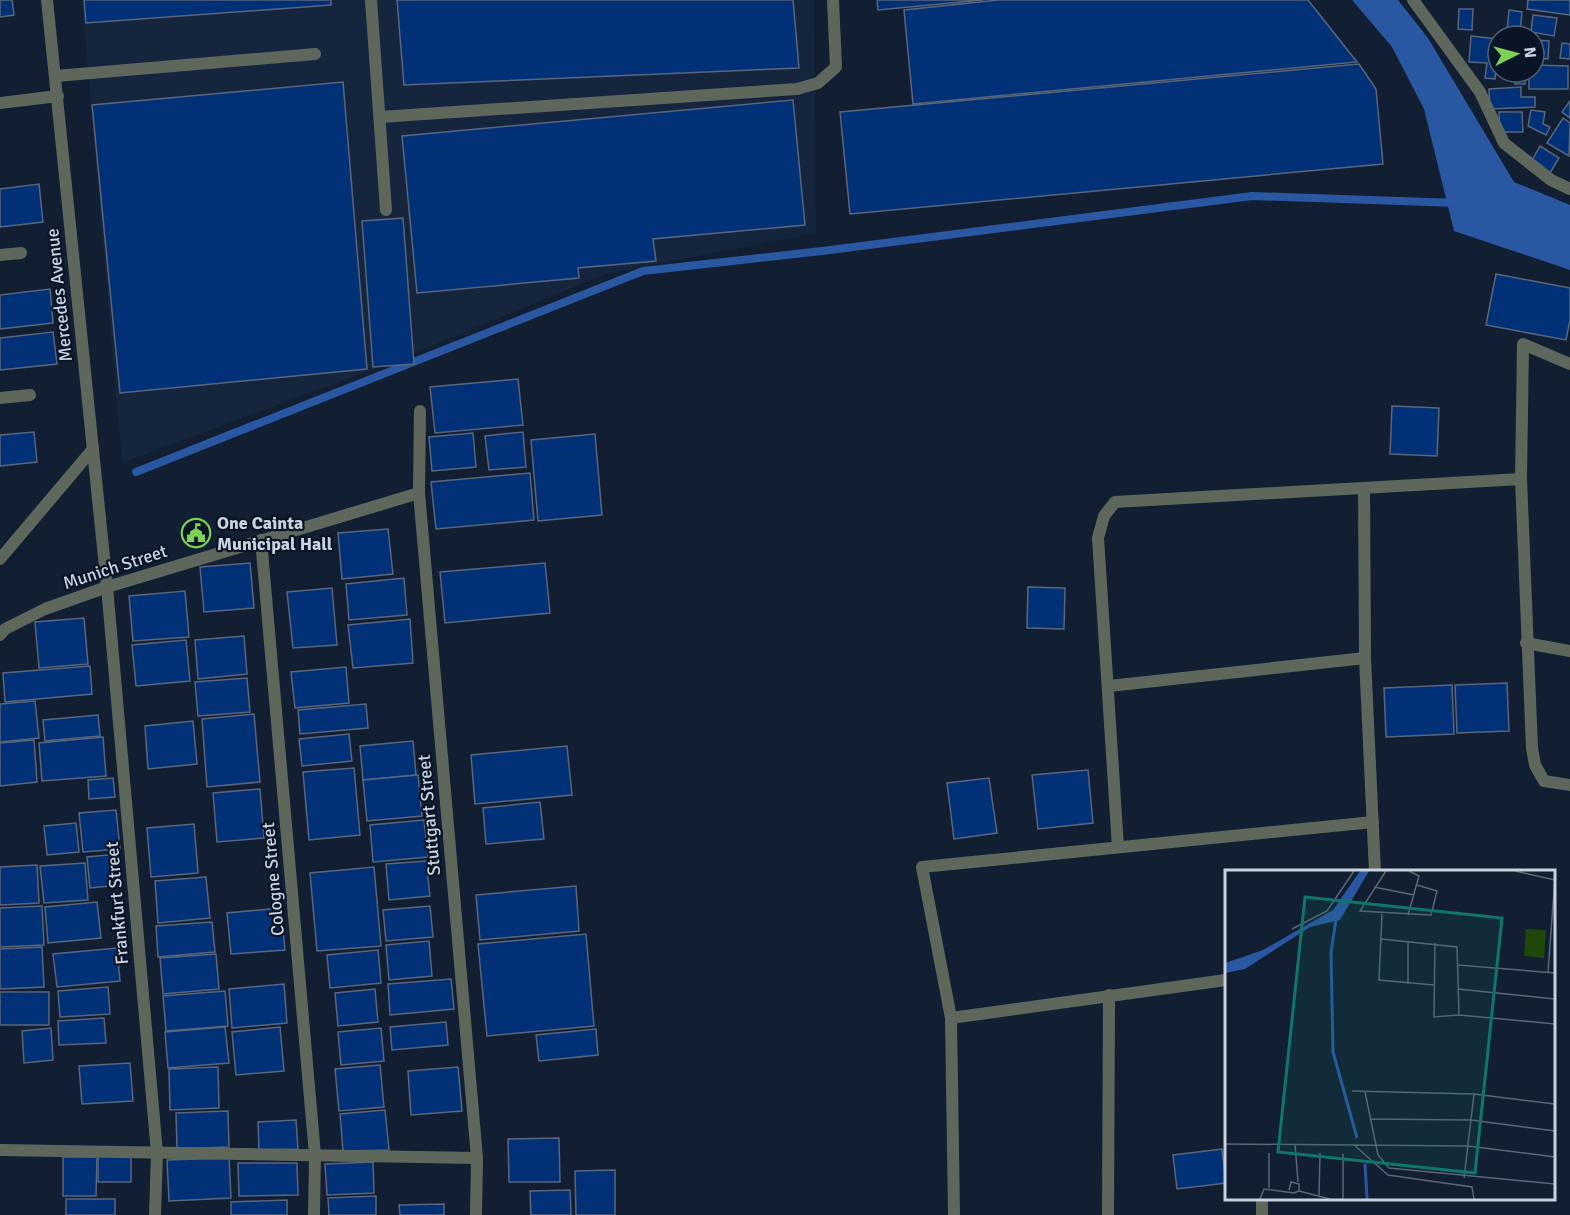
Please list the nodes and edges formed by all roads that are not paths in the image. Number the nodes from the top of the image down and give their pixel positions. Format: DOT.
graph roads {
  1 [pos="47,0"];
  2 [pos="371,0"];
  3 [pos="833,0"];
  4 [pos="1413,0"];
  5 [pos="315,54"];
  6 [pos="56,76"];
  7 [pos="58,96"];
  8 [pos="0,103"];
  9 [pos="380,117"];
  10 [pos="1570,189"];
  11 [pos="387,210"];
  12 [pos="21,253"];
  13 [pos="0,255"];
  14 [pos="1570,364"];
  15 [pos="30,395"];
  16 [pos="0,398"];
  17 [pos="420,411"];
  18 [pos="93,449"];
  19 [pos="1521,479"];
  20 [pos="1364,489"];
  21 [pos="419,493"];
  22 [pos="261,540"];
  23 [pos="0,559"];
  24 [pos="106,587"];
  25 [pos="0,634"];
  26 [pos="1526,644"];
  27 [pos="1570,651"];
  28 [pos="1365,658"];
  29 [pos="1108,686"];
  30 [pos="1570,785"];
  31 [pos="1373,822"];
  32 [pos="1118,847"];
  33 [pos="1375,870"];
  34 [pos="1225,980"];
  35 [pos="1108,995"];
  36 [pos="951,1018"];
  37 [pos="0,1150"];
  38 [pos="157,1153"];
  39 [pos="315,1155"];
  40 [pos="477,1158"];
  41 [pos="155,1215"];
  42 [pos="314,1215"];
  43 [pos="476,1215"];
  44 [pos="954,1215"];
  45 [pos="1108,1215"];
  1 -- 6 [label="street, Mercedes Avenue"];
  2 -- 9 [label="street"];
  3 -- 9 [label="street"];
  4 -- 10 [label="street"];
  5 -- 6 [label="street"];
  6 -- 7 [label="street, Mercedes Avenue"];
  7 -- 8 [label="street"];
  7 -- 18 [label="street, Mercedes Avenue"];
  9 -- 11 [label="street"];
  12 -- 13 [label="street"];
  14 -- 19 [label="street"];
  15 -- 16 [label="street"];
  17 -- 21 [label="street, Stuttgart Street"];
  18 -- 23 [label="street"];
  18 -- 24 [label="street, Mercedes Avenue"];
  19 -- 20 [label="street"];
  19 -- 26 [label="street"];
  20 -- 28 [label="street"];
  20 -- 29 [label="street"];
  21 -- 22 [label="street, Munich Street"];
  21 -- 40 [label="street, Stuttgart Street"];
  22 -- 24 [label="street, Munich Street"];
  22 -- 39 [label="street, Cologne Street"];
  24 -- 25 [label="street, Munich Street"];
  24 -- 38 [label="street, Frankfurt Street"];
  26 -- 27 [label="street"];
  26 -- 30 [label="street"];
  28 -- 29 [label="street"];
  28 -- 31 [label="street"];
  29 -- 32 [label="street"];
  31 -- 32 [label="street"];
  31 -- 33 [label="street"];
  32 -- 36 [label="street"];
  34 -- 35 [label="street"];
  35 -- 36 [label="street"];
  35 -- 45 [label="street"];
  36 -- 44 [label="street"];
  37 -- 38 [label="street"];
  38 -- 39 [label="street"];
  38 -- 41 [label="street, Frankfurt Street"];
  39 -- 40 [label="street"];
  39 -- 42 [label="street, Cologne Street"];
  40 -- 43 [label="street, Stuttgart Street"];
}
